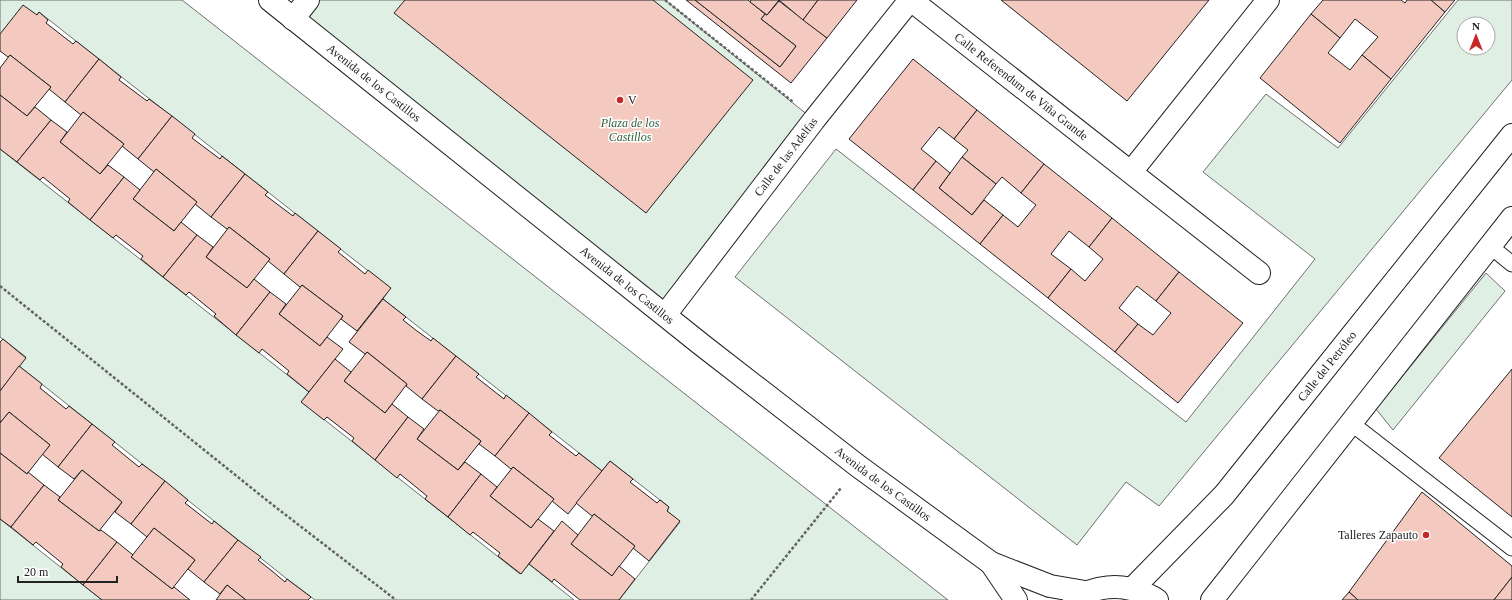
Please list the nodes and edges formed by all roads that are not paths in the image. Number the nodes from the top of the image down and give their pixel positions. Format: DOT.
graph roads {
  1 [pos="270,0"];
  2 [pos="308,0"];
  3 [pos="910,0"];
  4 [pos="1268,0"];
  5 [pos="293,19"];
  6 [pos="1512,135"];
  7 [pos="1131,172"];
  8 [pos="1512,218"];
  9 [pos="1490,246"];
  10 [pos="1512,264"];
  11 [pos="1259,273"];
  12 [pos="665,315"];
  13 [pos="1351,423"];
  14 [pos="1512,548"];
  15 [pos="991,563"];
  16 [pos="1133,588"];
  17 [pos="1078,596"];
  18 [pos="1016,600"];
  19 [pos="1157,600"];
  20 [pos="1212,600"];
  1 -- 5 [label="street, Avenida de los Castillos"];
  2 -- 5 [label="street"];
  3 -- 7 [label="street, Calle Referendum de Viña Grande"];
  3 -- 12 [label="street, Calle de las Adelfas"];
  4 -- 7 [label="street"];
  5 -- 12 [label="street, Avenida de los Castillos"];
  6 -- 16 [label="street, Calle del Petróleo"];
  7 -- 11 [label="street, Calle Referendum de Viña Grande"];
  8 -- 9 [label="street"];
  9 -- 10 [label="lane"];
  9 -- 13 [label="street"];
  12 -- 15 [label="street, Avenida de los Castillos"];
  13 -- 14 [label="lane"];
  13 -- 20 [label="street"];
  15 -- 17 [label="street, Avenida de los Castillos"];
  15 -- 18 [label="street, Avenida de los Castillos"];
  16 -- 17 [label="street"];
  16 -- 19 [label="street"];
}
